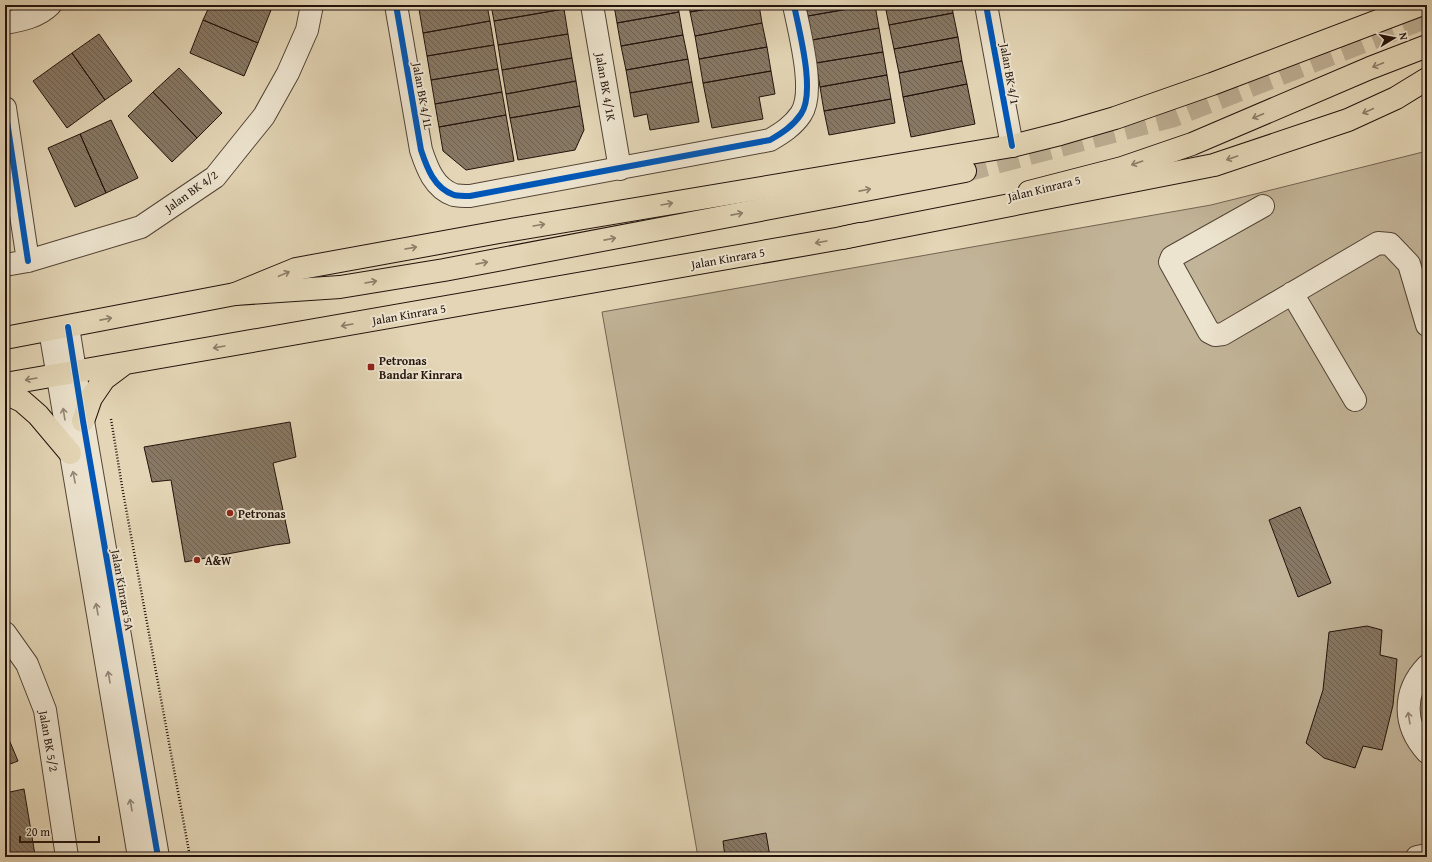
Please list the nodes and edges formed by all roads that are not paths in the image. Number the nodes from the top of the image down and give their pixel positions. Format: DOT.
graph roads {
  1 [pos="50,5"];
  2 [pos="312,5"];
  3 [pos="396,5"];
  4 [pos="592,5"];
  5 [pos="794,5"];
  6 [pos="986,5"];
  7 [pos="1420,5"];
  8 [pos="5,23"];
  9 [pos="1427,46"];
  10 [pos="1427,79"];
  11 [pos="5,108"];
  12 [pos="1012,146"];
  13 [pos="620,169"];
  14 [pos="965,171"];
  15 [pos="1262,206"];
  16 [pos="842,238"];
  17 [pos="28,261"];
  18 [pos="5,265"];
  19 [pos="1292,293"];
  20 [pos="235,294"];
  21 [pos="1427,325"];
  22 [pos="59,329"];
  23 [pos="5,338"];
  24 [pos="126,363"];
  25 [pos="66,373"];
  26 [pos="5,384"];
  27 [pos="5,393"];
  28 [pos="1355,400"];
  29 [pos="82,422"];
  30 [pos="70,452"];
  31 [pos="5,633"];
  32 [pos="1427,666"];
  33 [pos="1427,752"];
  34 [pos="67,857"];
  35 [pos="140,857"];
  36 [pos="158,857"];
  1 -- 8 [label="street"];
  2 -- 17 [label="street, Jalan BK 4/2"];
  3 -- 13 [label="street, Jalan BK 4/1L"];
  4 -- 13 [label="street, Jalan BK 4/1K"];
  5 -- 13 [label="street"];
  6 -- 12 [label="street, Jalan BK 4/1"];
  7 -- 12 [label="main road"];
  9 -- 16 [label="main road, Jalan Kinrara 5, one-way"];
  10 -- 16 [label="main road, one-way"];
  11 -- 17 [label="street"];
  20 -- 12 [label="main road, one-way"];
  20 -- 14 [label="main road, one-way"];
  15 -- 19 [label="street"];
  16 -- 24 [label="main road, Jalan Kinrara 5, one-way"];
  17 -- 18 [label="street, Jalan BK 4/2"];
  19 -- 21 [label="street"];
  19 -- 28 [label="street"];
  22 -- 20 [label="main road, one-way"];
  22 -- 23 [label="main road"];
  22 -- 25 [label="street, Jalan Kinrara 5A"];
  24 -- 25 [label="main road, Jalan Kinrara 5"];
  24 -- 29 [label="main road"];
  25 -- 26 [label="main road, Jalan Kinrara 5, one-way"];
  25 -- 29 [label="street, Jalan Kinrara 5A"];
  30 -- 25 [label="street, Jalan Kinrara 5A, one-way"];
  27 -- 30 [label="main road"];
  29 -- 36 [label="street, Jalan Kinrara 5A"];
  35 -- 30 [label="street, Jalan Kinrara 5A, one-way"];
  31 -- 34 [label="street, Jalan BK 5/2"];
  33 -- 32 [label="street, one-way"];
}
